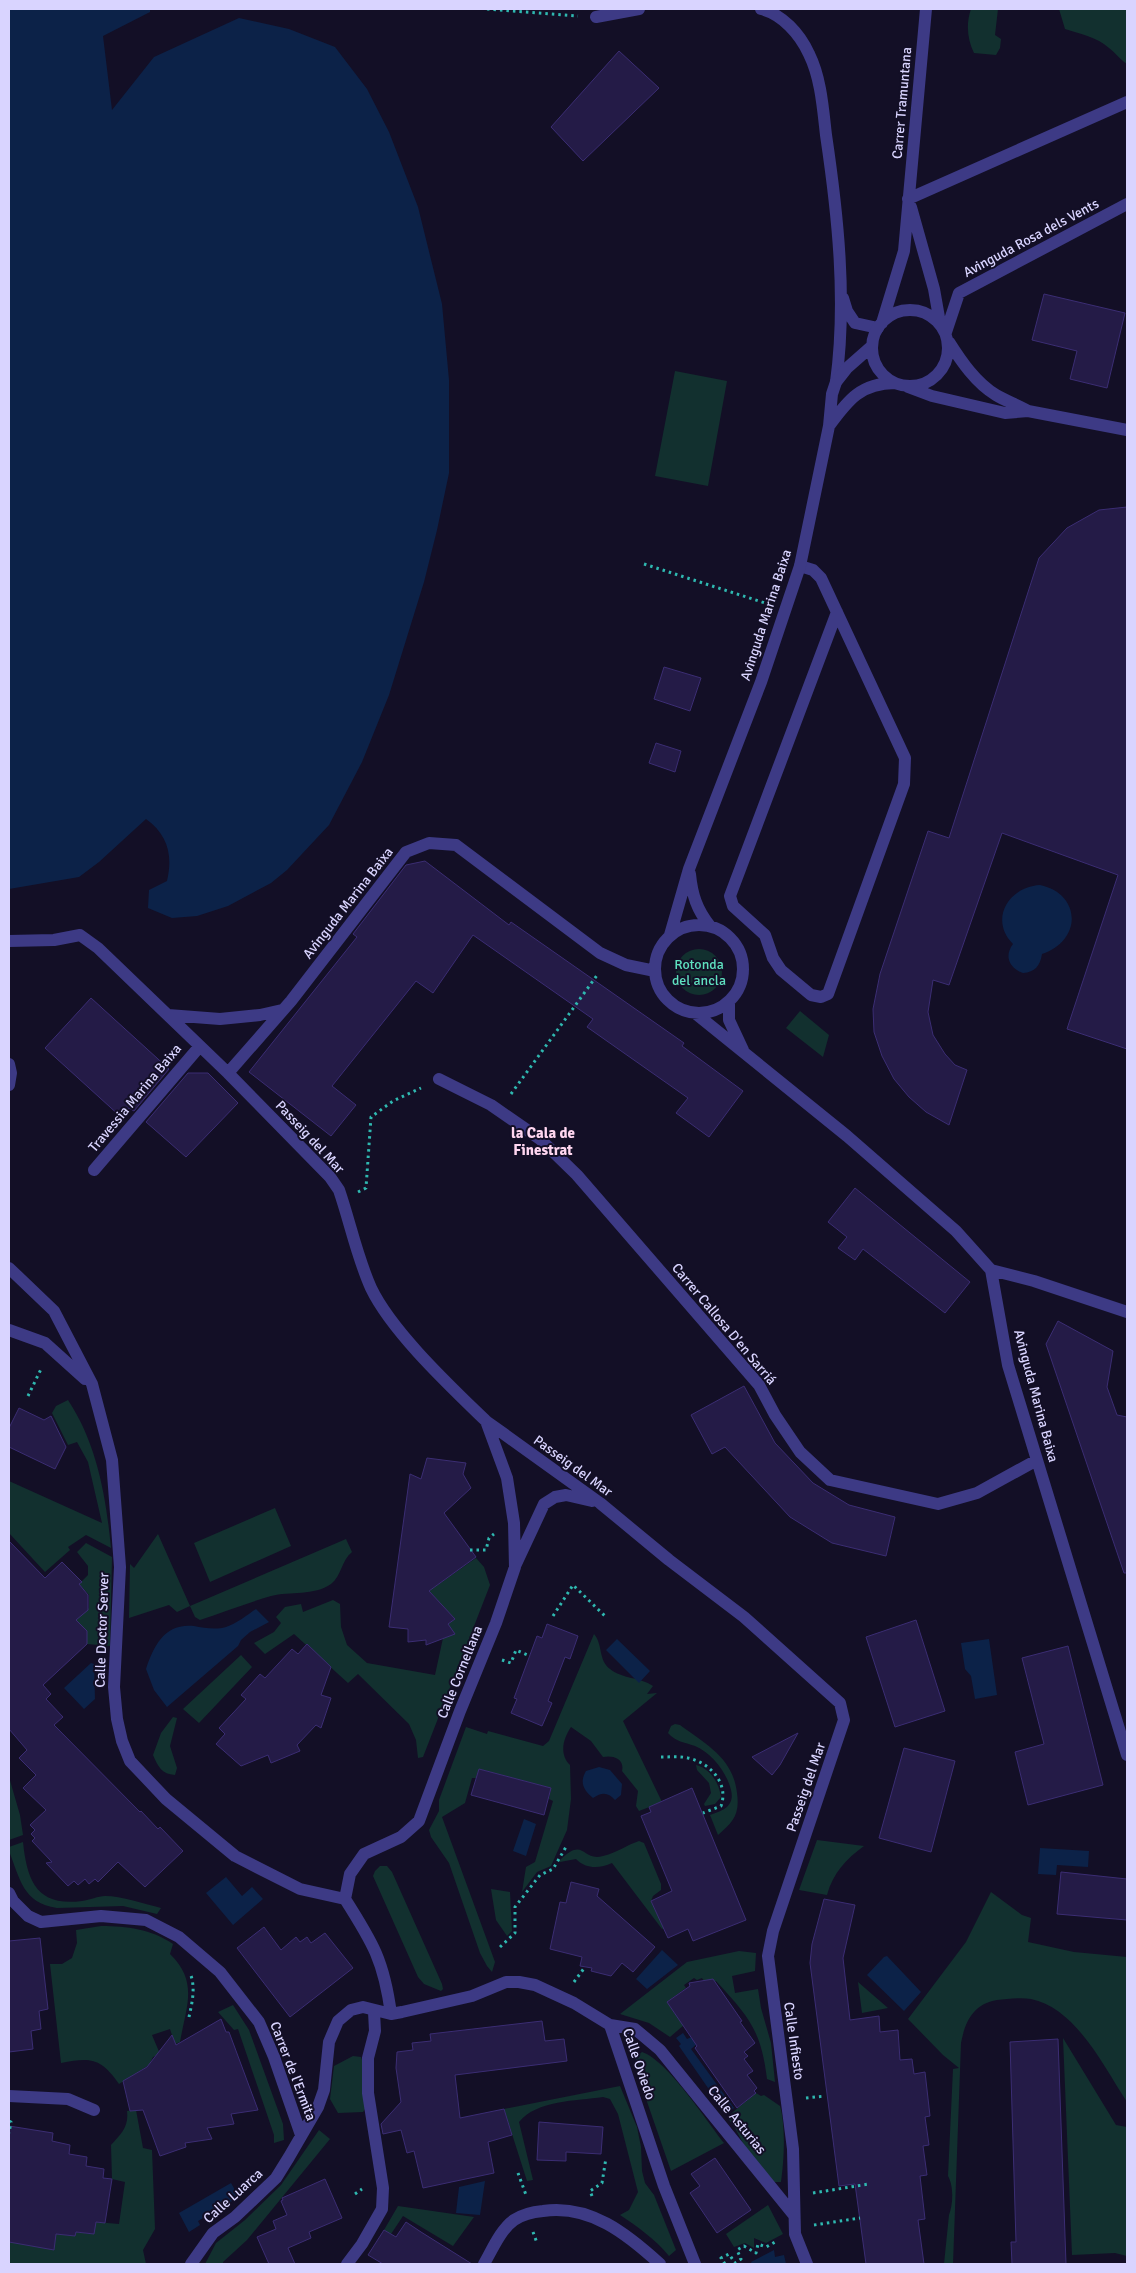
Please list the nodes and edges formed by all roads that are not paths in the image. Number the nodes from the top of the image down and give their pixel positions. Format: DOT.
graph roads {
  1 [pos="639,9"];
  2 [pos="760,9"];
  3 [pos="926,9"];
  4 [pos="596,17"];
  5 [pos="1127,102"];
  6 [pos="908,199"];
  7 [pos="1127,204"];
  8 [pos="840,289"];
  9 [pos="880,325"];
  10 [pos="945,332"];
  11 [pos="872,346"];
  12 [pos="836,382"];
  13 [pos="900,385"];
  14 [pos="1028,411"];
  15 [pos="829,426"];
  16 [pos="1127,430"];
  17 [pos="800,566"];
  18 [pos="837,612"];
  19 [pos="689,869"];
  20 [pos="710,926"];
  21 [pos="670,935"];
  22 [pos="9,942"];
  23 [pos="655,971"];
  24 [pos="729,1001"];
  25 [pos="282,1010"];
  26 [pos="695,1013"];
  27 [pos="168,1015"];
  28 [pos="200,1046"];
  29 [pos="745,1055"];
  30 [pos="9,1064"];
  31 [pos="228,1073"];
  32 [pos="439,1080"];
  33 [pos="9,1085"];
  34 [pos="94,1170"];
  35 [pos="9,1268"];
  36 [pos="991,1270"];
  37 [pos="1127,1312"];
  38 [pos="9,1330"];
  39 [pos="92,1384"];
  40 [pos="486,1421"];
  41 [pos="1037,1460"];
  42 [pos="600,1503"];
  43 [pos="515,1567"];
  44 [pos="1127,1755"];
  45 [pos="792,1874"];
  46 [pos="9,1893"];
  47 [pos="345,1899"];
  48 [pos="374,2012"];
  49 [pos="390,2014"];
  50 [pos="610,2025"];
  51 [pos="9,2096"];
  52 [pos="94,2110"];
  53 [pos="301,2135"];
  54 [pos="793,2214"];
  55 [pos="191,2264"];
  56 [pos="347,2264"];
  57 [pos="484,2264"];
  58 [pos="660,2264"];
  59 [pos="695,2264"];
  60 [pos="807,2264"];
  1 -- 4 [label="street"];
  2 -- 8 [label="street"];
  3 -- 6 [label="street, Carrer Tramuntana"];
  5 -- 6 [label="street"];
  6 -- 9 [label="street, Carrer Tramuntana"];
  6 -- 10 [label="street, Carrer Tramuntana"];
  7 -- 10 [label="street, Avinguda Rosa dels Vents"];
  8 -- 9 [label="street"];
  8 -- 12 [label="street"];
  9 -- 10 [label="street"];
  9 -- 11 [label="street"];
  10 -- 13 [label="street"];
  10 -- 14 [label="street"];
  11 -- 12 [label="street, Avinguda Marina Baixa"];
  11 -- 13 [label="street"];
  12 -- 15 [label="street, Avinguda Marina Baixa"];
  13 -- 14 [label="street"];
  13 -- 15 [label="street"];
  14 -- 16 [label="street"];
  15 -- 17 [label="street, Avinguda Marina Baixa"];
  17 -- 18 [label="street"];
  17 -- 19 [label="street, Avinguda Marina Baixa"];
  18 -- 18 [label="street"];
  19 -- 20 [label="street, Avinguda Marina Baixa"];
  19 -- 21 [label="street, Avinguda Marina Baixa"];
  20 -- 21 [label="street"];
  20 -- 24 [label="street"];
  21 -- 23 [label="street"];
  22 -- 27 [label="street"];
  23 -- 25 [label="street, Avinguda Marina Baixa"];
  23 -- 26 [label="street"];
  24 -- 26 [label="street"];
  24 -- 29 [label="street"];
  25 -- 27 [label="street"];
  25 -- 31 [label="street, Avinguda Marina Baixa"];
  26 -- 29 [label="street"];
  27 -- 28 [label="street"];
  28 -- 31 [label="street"];
  28 -- 34 [label="street, Travessia Marina Baixa"];
  29 -- 36 [label="street"];
  30 -- 33 [label="street"];
  31 -- 40 [label="street, Passeig del Mar"];
  32 -- 41 [label="street, Carrer Callosa D'en Sarriá"];
  35 -- 39 [label="street, Calle Doctor Server"];
  36 -- 37 [label="street"];
  36 -- 41 [label="street, Avinguda Marina Baixa"];
  38 -- 39 [label="street"];
  39 -- 47 [label="street, Calle Doctor Server"];
  40 -- 42 [label="street, Passeig del Mar"];
  40 -- 43 [label="street, Calle Cornellana"];
  41 -- 44 [label="street, Avinguda Marina Baixa"];
  42 -- 43 [label="street"];
  42 -- 45 [label="street, Passeig del Mar"];
  43 -- 47 [label="street, Calle Cornellana"];
  45 -- 54 [label="street, Calle Infiesto"];
  46 -- 53 [label="street, Carrer de l'Ermita"];
  47 -- 49 [label="street"];
  48 -- 49 [label="street, Calle Oviedo"];
  48 -- 53 [label="street, Calle Luarca"];
  48 -- 56 [label="street"];
  49 -- 50 [label="street, Calle Oviedo"];
  50 -- 54 [label="street, Calle Asturias"];
  50 -- 59 [label="street, Calle Oviedo"];
  51 -- 52 [label="street"];
  53 -- 55 [label="street, Calle Luarca"];
  54 -- 60 [label="street"];
  57 -- 58 [label="street"];
}
